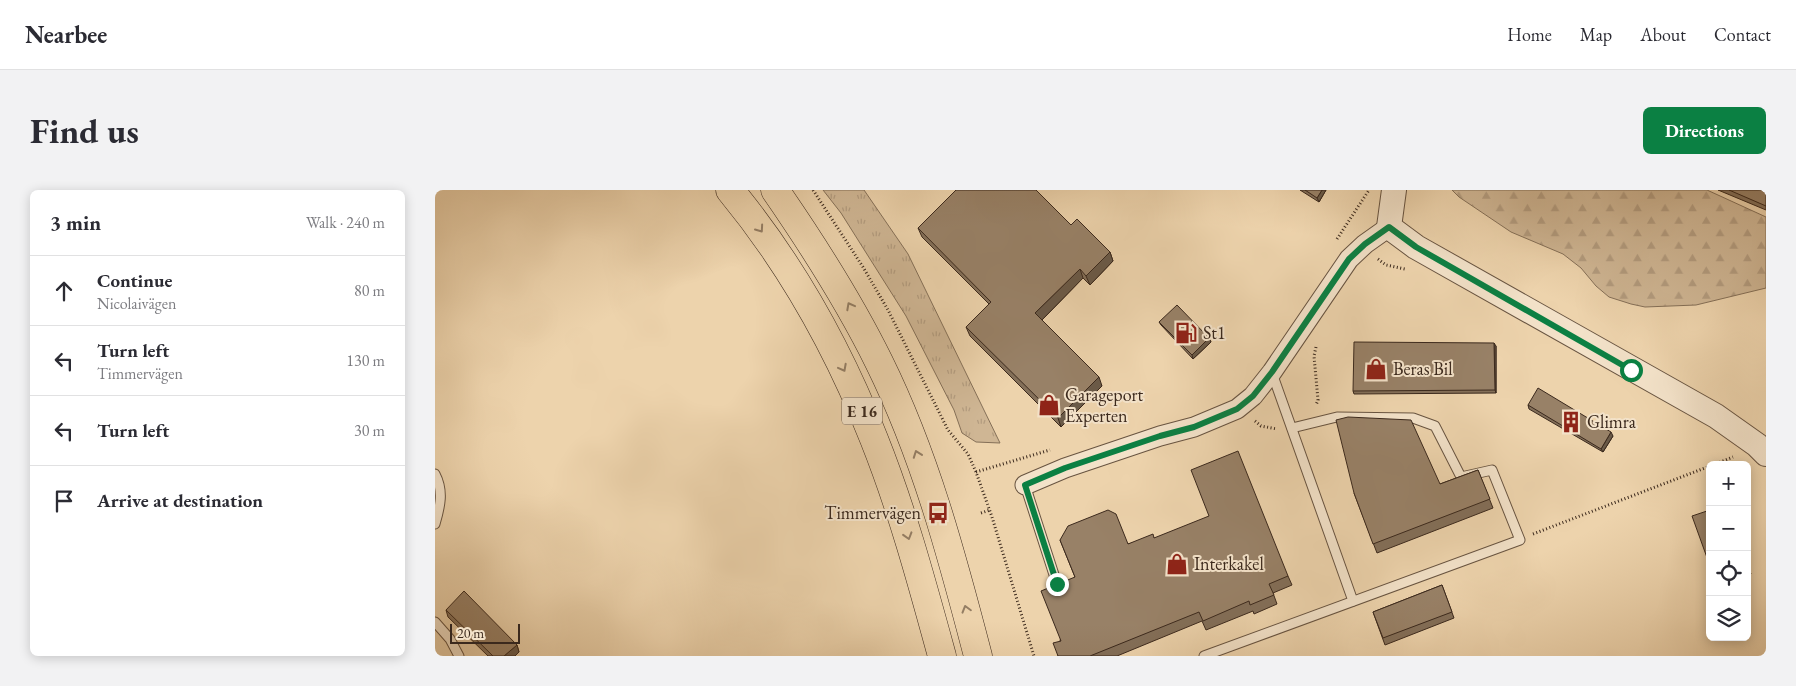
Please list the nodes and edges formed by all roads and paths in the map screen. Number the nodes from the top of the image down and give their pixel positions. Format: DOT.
graph roads {
  1 [pos="730,190"];
  2 [pos="775,190"];
  3 [pos="813,190"];
  4 [pos="1369,190"];
  5 [pos="1394,190"];
  6 [pos="1389,227"];
  7 [pos="1336,240"];
  8 [pos="1318,342"];
  9 [pos="1272,372"];
  10 [pos="1292,427"];
  11 [pos="1051,449"];
  12 [pos="1766,454"];
  13 [pos="1739,455"];
  14 [pos="1722,461"];
  15 [pos="1706,467"];
  16 [pos="976,472"];
  17 [pos="435,474"];
  18 [pos="1025,485"];
  19 [pos="990,510"];
  20 [pos="981,513"];
  21 [pos="435,524"];
  22 [pos="1519,540"];
  23 [pos="1057,584"];
  24 [pos="1353,601"];
  25 [pos="435,622"];
  26 [pos="459,656"];
  27 [pos="942,656"];
  28 [pos="979,656"];
  29 [pos="1034,656"];
  30 [pos="1203,656"];
  1 -- 27 [label="highway, E 16, one-way"];
  28 -- 2 [label="highway, E 16, one-way"];
  3 -- 16 [label="path"];
  4 -- 7 [label="path"];
  5 -- 6 [label="street"];
  6 -- 9 [label="street"];
  6 -- 12 [label="street"];
  8 -- 10 [label="path"];
  9 -- 10 [label="lane"];
  9 -- 18 [label="street"];
  10 -- 22 [label="lane"];
  10 -- 24 [label="lane"];
  11 -- 16 [label="path"];
  13 -- 14 [label="path"];
  15 -- 22 [label="path"];
  16 -- 19 [label="path"];
  17 -- 21 [label="lane"];
  18 -- 23 [label="lane"];
  19 -- 20 [label="path"];
  19 -- 29 [label="path"];
  22 -- 24 [label="lane"];
  24 -- 30 [label="lane"];
  25 -- 26 [label="lane"];
}
